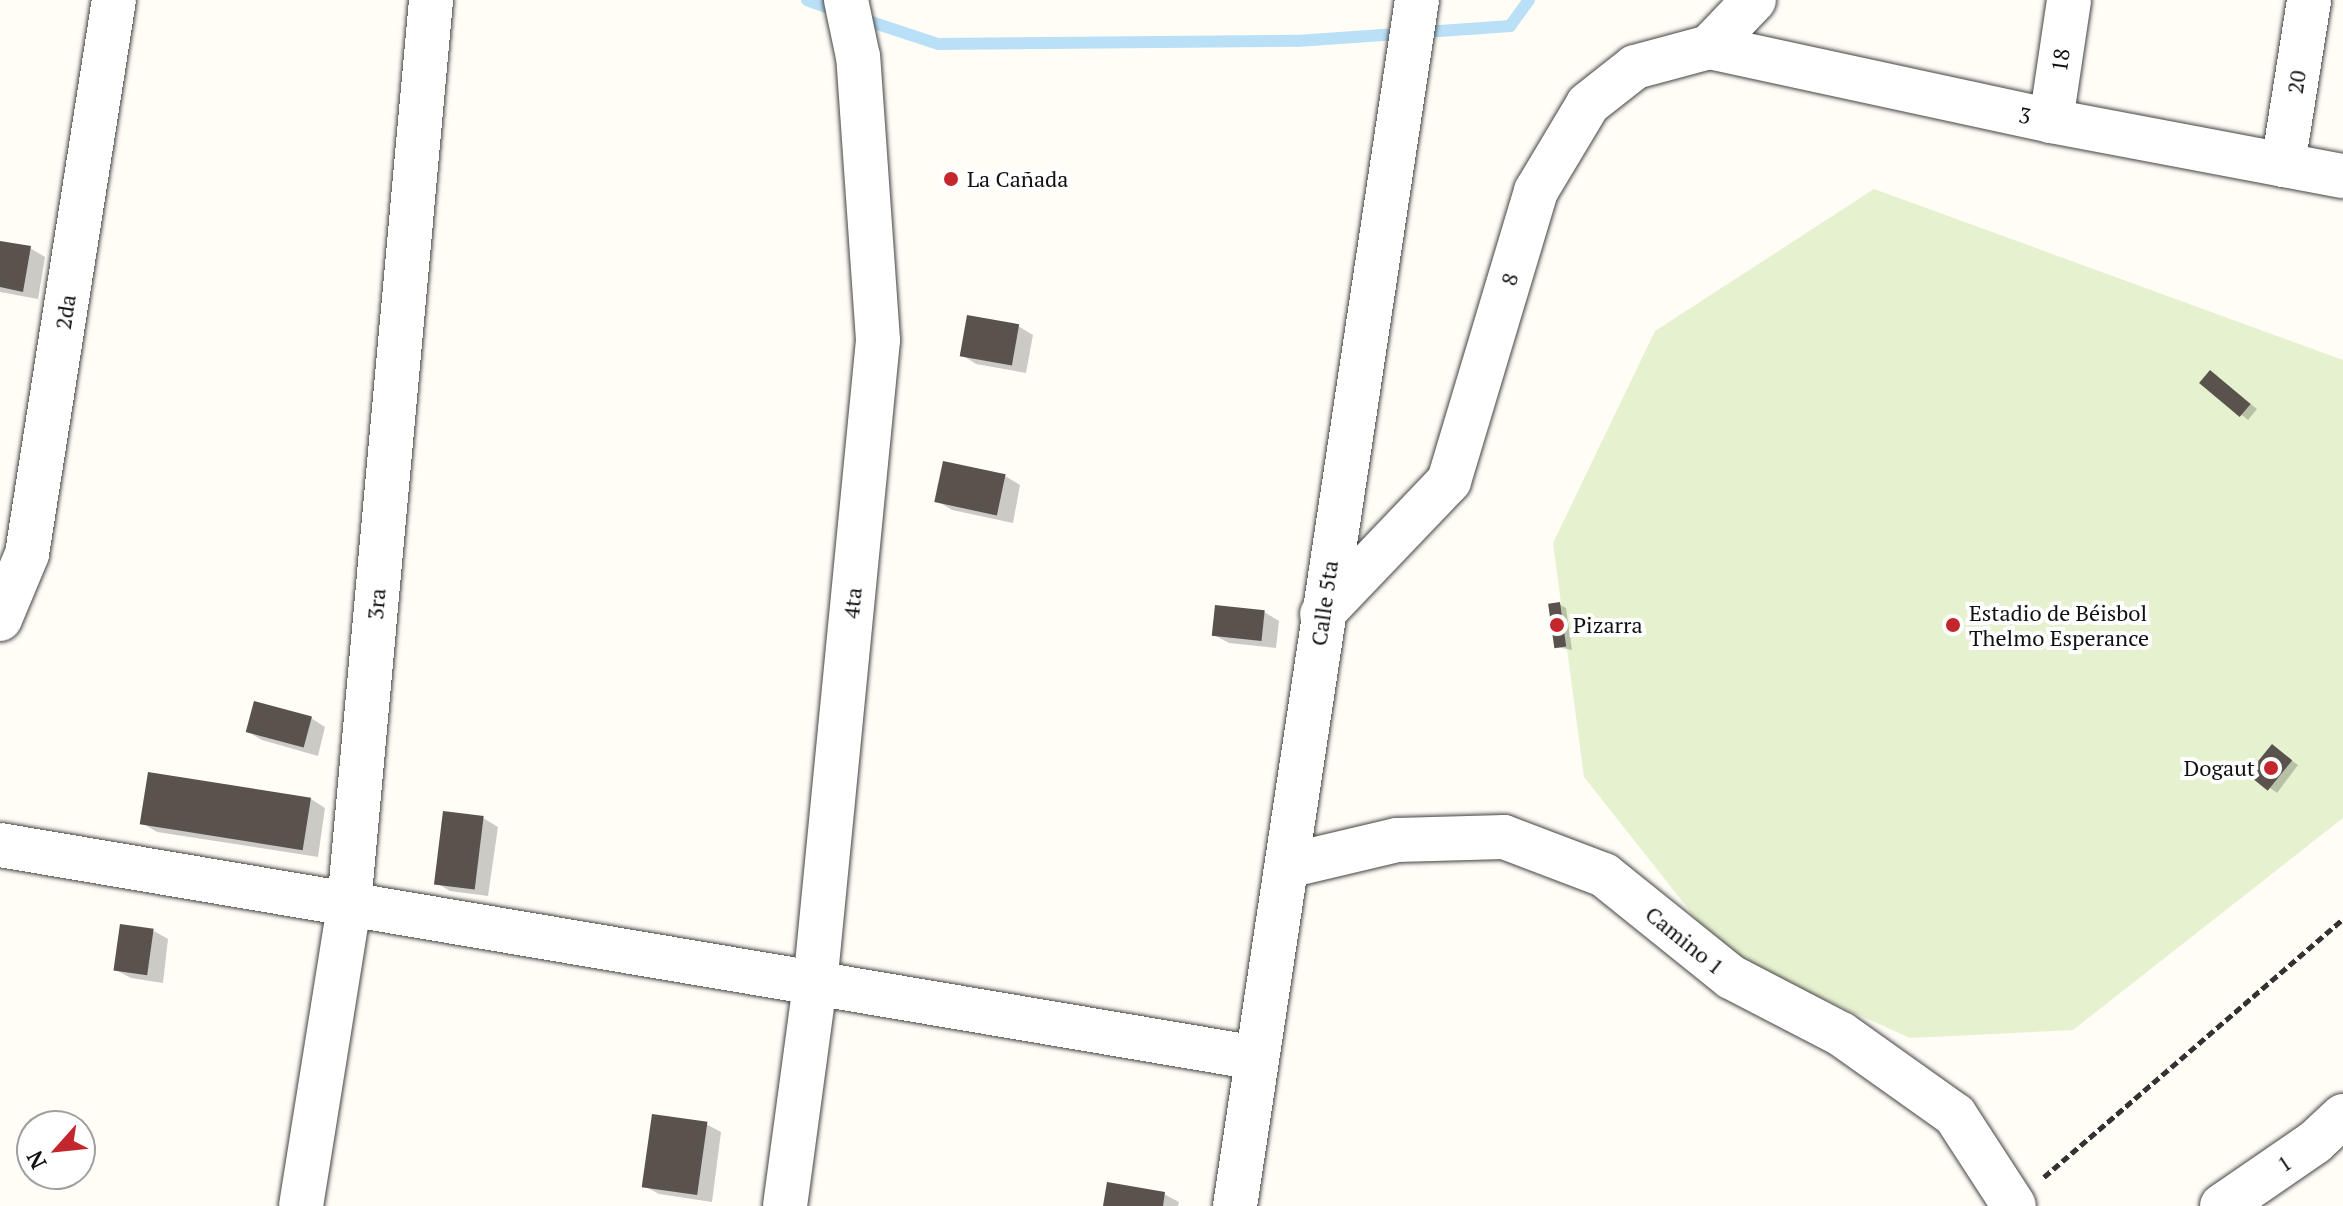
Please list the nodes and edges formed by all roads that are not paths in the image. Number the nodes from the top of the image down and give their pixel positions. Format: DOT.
graph roads {
  1 [pos="114,0"];
  2 [pos="431,0"];
  3 [pos="846,0"];
  4 [pos="1754,0"];
  5 [pos="2069,0"];
  6 [pos="2309,0"];
  7 [pos="1414,24"];
  8 [pos="1709,47"];
  9 [pos="2051,121"];
  10 [pos="2283,165"];
  11 [pos="2343,176"];
  12 [pos="1322,614"];
  13 [pos="0,619"];
  14 [pos="0,845"];
  15 [pos="1287,866"];
  16 [pos="349,905"];
  17 [pos="815,985"];
  18 [pos="1256,1058"];
  19 [pos="2343,1116"];
  20 [pos="2013,1205"];
  21 [pos="301,1206"];
  22 [pos="785,1206"];
  23 [pos="1235,1206"];
  24 [pos="2222,1206"];
  1 -- 13 [label="street, 2da"];
  2 -- 16 [label="street, 3ra"];
  3 -- 17 [label="street, 4ta"];
  4 -- 8 [label="street"];
  5 -- 9 [label="street, 18"];
  6 -- 10 [label="street, 20"];
  7 -- 12 [label="street, Calle 5ta"];
  8 -- 9 [label="street, 3"];
  8 -- 12 [label="street, 8"];
  9 -- 10 [label="street, 3"];
  10 -- 11 [label="street, 3"];
  12 -- 15 [label="street, Calle 5ta"];
  14 -- 16 [label="street"];
  15 -- 18 [label="street, Calle 5ta"];
  15 -- 20 [label="street, Camino 1"];
  16 -- 17 [label="street"];
  16 -- 21 [label="street, 3ra"];
  17 -- 18 [label="street"];
  17 -- 22 [label="street, 4ta"];
  18 -- 23 [label="street, Calle 5ta"];
  19 -- 24 [label="street, 1"];
}
